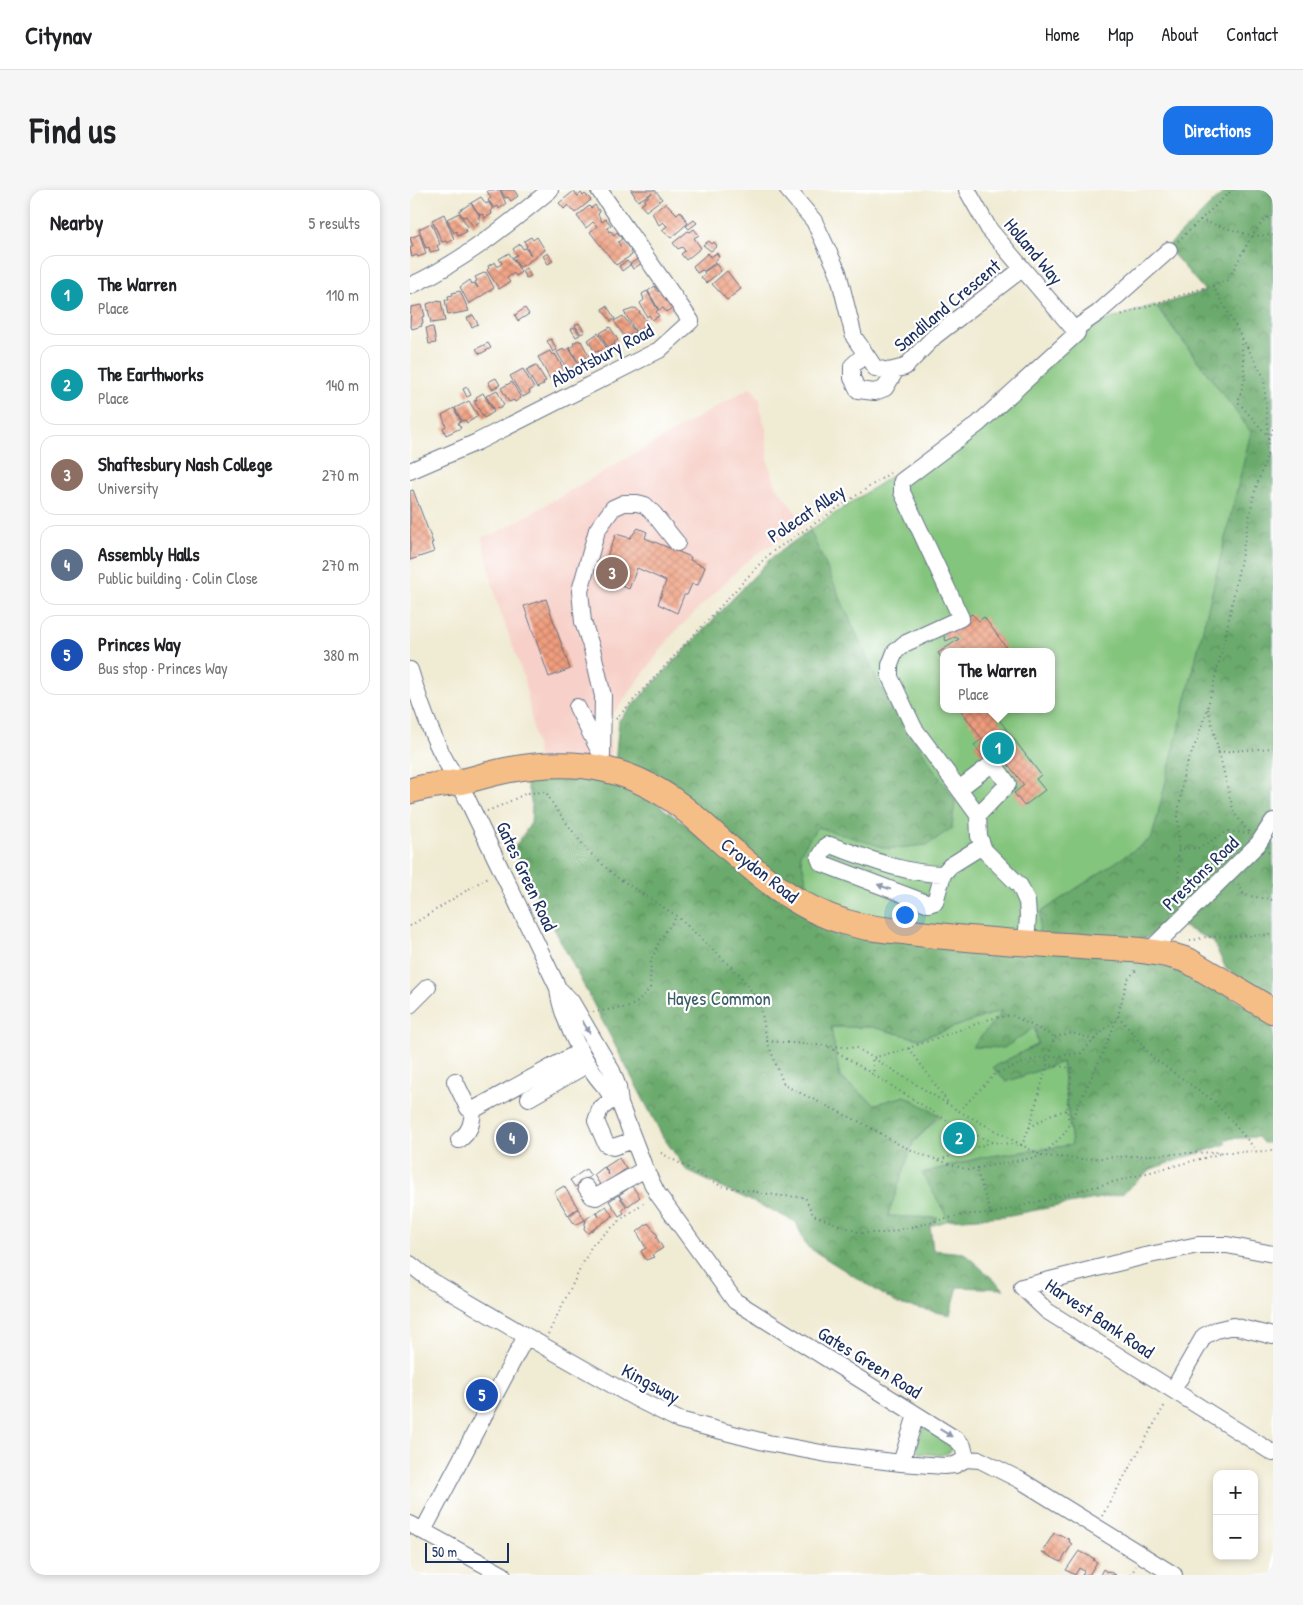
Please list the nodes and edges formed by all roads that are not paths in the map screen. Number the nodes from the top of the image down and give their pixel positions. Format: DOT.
graph roads {
  1 [pos="550,190"];
  2 [pos="599,190"];
  3 [pos="788,190"];
  4 [pos="967,190"];
  5 [pos="1169,250"];
  6 [pos="1022,269"];
  7 [pos="410,286"];
  8 [pos="1076,331"];
  9 [pos="865,354"];
  10 [pos="896,370"];
  11 [pos="410,471"];
  12 [pos="677,543"];
  13 [pos="411,674"];
  14 [pos="577,707"];
  15 [pos="600,761"];
  16 [pos="459,782"];
  17 [pos="959,789"];
  18 [pos="410,791"];
  19 [pos="410,810"];
  20 [pos="978,815"];
  21 [pos="1273,821"];
  22 [pos="982,846"];
  23 [pos="944,874"];
  24 [pos="1026,943"];
  25 [pos="1151,952"];
  26 [pos="428,987"];
  27 [pos="558,988"];
  28 [pos="410,1006"];
  29 [pos="1273,1011"];
  30 [pos="585,1057"];
  31 [pos="455,1081"];
  32 [pos="529,1098"];
  33 [pos="617,1102"];
  34 [pos="473,1110"];
  35 [pos="459,1140"];
  36 [pos="634,1140"];
  37 [pos="644,1169"];
  38 [pos="586,1187"];
  39 [pos="1273,1254"];
  40 [pos="410,1264"];
  41 [pos="526,1336"];
  42 [pos="1273,1336"];
  43 [pos="1173,1390"];
  44 [pos="916,1415"];
  45 [pos="1273,1453"];
  46 [pos="966,1459"];
  47 [pos="901,1463"];
  48 [pos="416,1527"];
  49 [pos="480,1569"];
  50 [pos="503,1575"];
  51 [pos="1174,1575"];
  1 -- 7 [label="street"];
  2 -- 11 [label="street, Abbotsbury Road"];
  3 -- 9 [label="street, Sandiland Crescent"];
  4 -- 6 [label="street, Holland Way"];
  5 -- 8 [label="street"];
  6 -- 8 [label="street, Holland Way"];
  6 -- 10 [label="street, Sandiland Crescent"];
  8 -- 17 [label="street"];
  9 -- 10 [label="street, Sandiland Crescent"];
  9 -- 10 [label="street, Sandiland Crescent"];
  12 -- 15 [label="street"];
  13 -- 16 [label="street, Gates Green Road"];
  14 -- 15 [label="street"];
  15 -- 16 [label="highway, Croydon Road"];
  15 -- 24 [label="highway, Croydon Road"];
  16 -- 18 [label="highway, Croydon Road"];
  16 -- 19 [label="highway, Croydon Road"];
  16 -- 27 [label="street, Gates Green Road"];
  17 -- 20 [label="street"];
  17 -- 20 [label="street"];
  20 -- 22 [label="street"];
  21 -- 25 [label="street, Prestons Road"];
  22 -- 23 [label="street"];
  22 -- 24 [label="street"];
  23 -- 23 [label="street, one-way"];
  24 -- 25 [label="highway, Croydon Road"];
  25 -- 29 [label="highway, Croydon Road"];
  26 -- 28 [label="street"];
  27 -- 30 [label="street, Gates Green Road"];
  27 -- 33 [label="street, Gates Green Road, one-way"];
  30 -- 32 [label="street"];
  30 -- 33 [label="street, Gates Green Road"];
  30 -- 34 [label="street"];
  31 -- 34 [label="street"];
  33 -- 36 [label="street, Gates Green Road"];
  33 -- 36 [label="street"];
  34 -- 35 [label="street"];
  36 -- 37 [label="street, Gates Green Road"];
  37 -- 38 [label="street"];
  37 -- 44 [label="street, Gates Green Road"];
  39 -- 43 [label="street, Harvest Bank Road"];
  40 -- 41 [label="street, Kingsway"];
  41 -- 47 [label="street, Kingsway"];
  41 -- 48 [label="street"];
  42 -- 43 [label="street"];
  43 -- 45 [label="street, Harvest Bank Road"];
  44 -- 46 [label="street, Gates Green Road, one-way"];
  44 -- 47 [label="street"];
  46 -- 47 [label="street, Kingsway"];
  46 -- 51 [label="street"];
  48 -- 49 [label="street"];
  49 -- 50 [label="street"];
}
